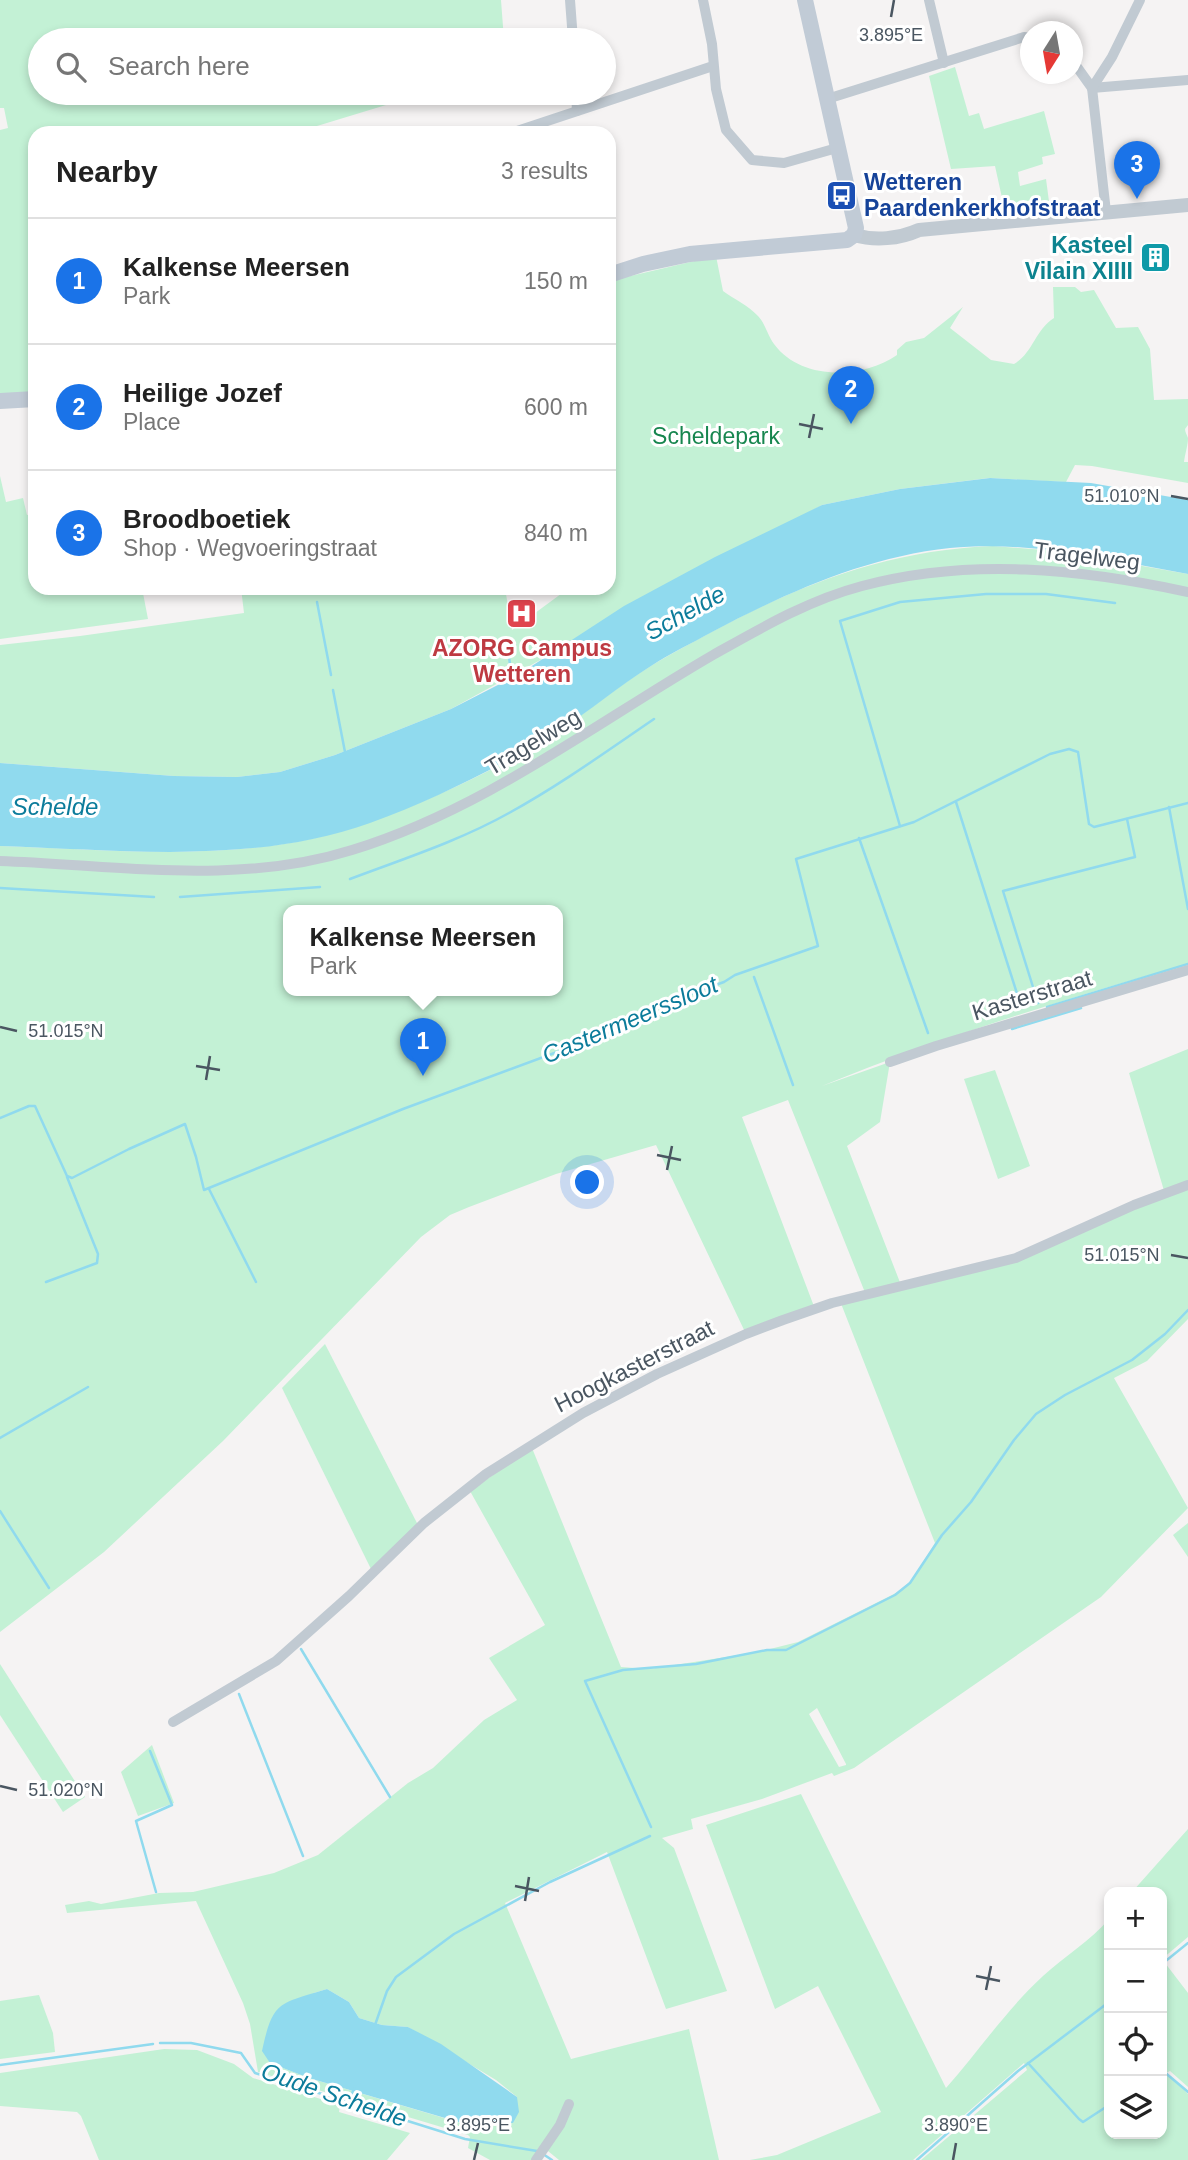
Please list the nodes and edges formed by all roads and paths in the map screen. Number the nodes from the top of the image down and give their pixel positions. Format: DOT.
graph roads {
  1 [pos="570,0"];
  2 [pos="703,0"];
  3 [pos="805,0"];
  4 [pos="929,0"];
  5 [pos="1140,0"];
  6 [pos="572,28"];
  7 [pos="1020,38"];
  8 [pos="944,63"];
  9 [pos="712,66"];
  10 [pos="1083,75"];
  11 [pos="1188,80"];
  12 [pos="1092,89"];
  13 [pos="616,98"];
  14 [pos="827,99"];
  15 [pos="577,105"];
  16 [pos="595,105"];
  17 [pos="577,111"];
  18 [pos="532,126"];
  19 [pos="837,148"];
  20 [pos="1188,205"];
  21 [pos="1106,212"];
  22 [pos="853,235"];
  23 [pos="616,273"];
  24 [pos="28,399"];
  25 [pos="0,401"];
  26 [pos="1188,592"];
  27 [pos="0,861"];
  28 [pos="1188,970"];
  29 [pos="890,1062"];
  30 [pos="1188,1185"];
  31 [pos="173,1722"];
  32 [pos="569,2104"];
  33 [pos="536,2160"];
  1 -- 6 [label="street"];
  2 -- 9 [label="street"];
  3 -- 14 [label="main road"];
  4 -- 8 [label="street"];
  5 -- 12 [label="street"];
  7 -- 8 [label="street"];
  8 -- 14 [label="street"];
  9 -- 13 [label="street"];
  9 -- 19 [label="street"];
  10 -- 12 [label="street"];
  11 -- 12 [label="street"];
  12 -- 21 [label="street"];
  14 -- 19 [label="main road"];
  15 -- 17 [label="street"];
  16 -- 17 [label="street"];
  17 -- 18 [label="street"];
  19 -- 22 [label="main road"];
  20 -- 21 [label="street"];
  21 -- 22 [label="street"];
  22 -- 23 [label="main road"];
  24 -- 25 [label="main road"];
  26 -- 27 [label="street, Tragelweg"];
  28 -- 29 [label="street, Kasterstraat"];
  30 -- 31 [label="street, Hoogkasterstraat"];
  32 -- 33 [label="street"];
}
